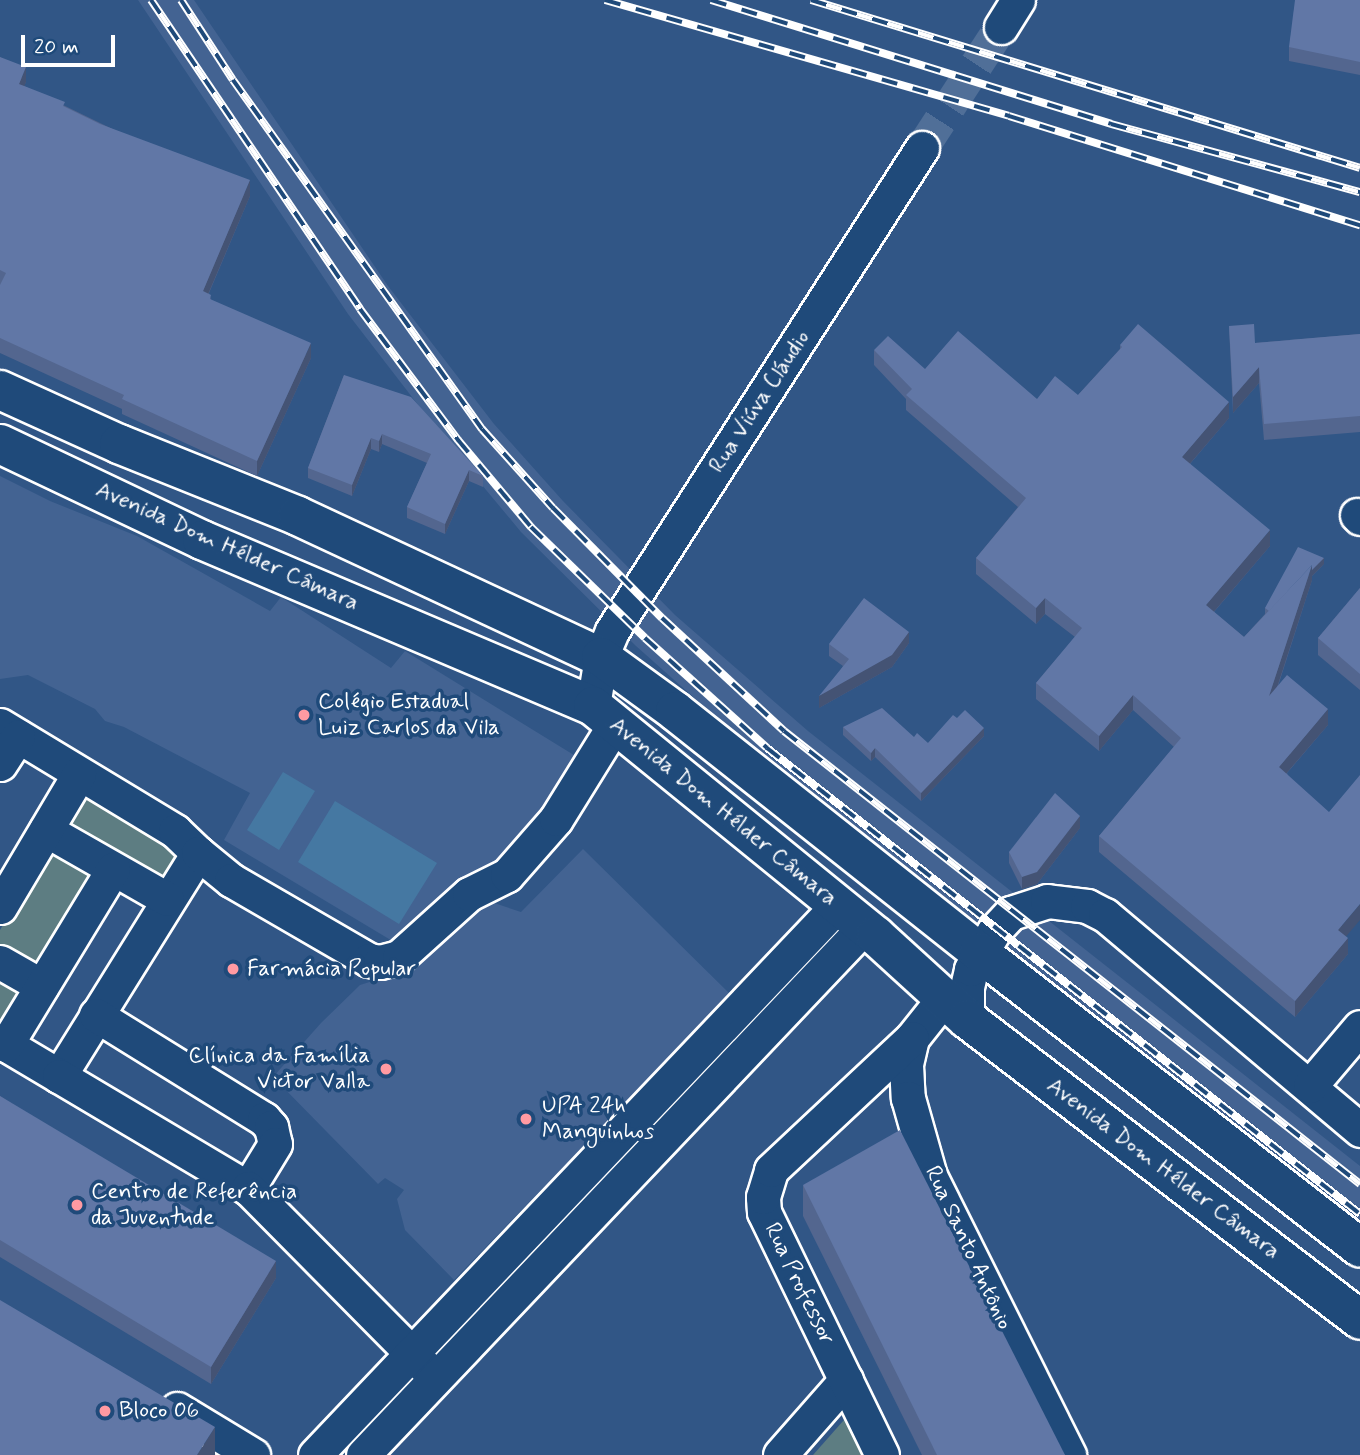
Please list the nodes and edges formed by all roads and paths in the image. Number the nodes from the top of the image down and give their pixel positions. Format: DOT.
graph roads {
  1 [pos="922,148"];
  2 [pos="0,390"];
  3 [pos="0,444"];
  4 [pos="601,657"];
  5 [pos="604,715"];
  6 [pos="9,731"];
  7 [pos="0,764"];
  8 [pos="79,774"];
  9 [pos="46,830"];
  10 [pos="198,853"];
  11 [pos="113,869"];
  12 [pos="167,899"];
  13 [pos="0,907"];
  14 [pos="850,917"];
  15 [pos="979,952"];
  16 [pos="0,962"];
  17 [pos="42,986"];
  18 [pos="955,1009"];
  19 [pos="96,1016"];
  20 [pos="1360,1027"];
  21 [pos="912,1038"];
  22 [pos="3,1043"];
  23 [pos="59,1076"];
  24 [pos="1310,1086"];
  25 [pos="1360,1130"];
  26 [pos="248,1188"];
  27 [pos="1360,1248"];
  28 [pos="1360,1320"];
  29 [pos="424,1367"];
  30 [pos="846,1380"];
  31 [pos="149,1391"];
  32 [pos="253,1455"];
  33 [pos="315,1455"];
  34 [pos="363,1455"];
  35 [pos="780,1455"];
  36 [pos="882,1455"];
  37 [pos="1069,1455"];
  1 -- 4 [label="street, Rua Viúva Cláudio"];
  2 -- 4 [label="main road, Avenida Dom Hélder Câmara"];
  3 -- 5 [label="main road, Avenida Dom Hélder Câmara"];
  4 -- 5 [label="street, Rua Viúva Cláudio"];
  4 -- 15 [label="main road, Avenida Dom Hélder Câmara"];
  5 -- 10 [label="street"];
  5 -- 14 [label="main road, Avenida Dom Hélder Câmara"];
  6 -- 7 [label="street"];
  6 -- 8 [label="street"];
  8 -- 9 [label="street"];
  8 -- 10 [label="street"];
  9 -- 11 [label="street"];
  9 -- 13 [label="street"];
  10 -- 12 [label="street"];
  11 -- 12 [label="street"];
  11 -- 17 [label="street"];
  12 -- 19 [label="street"];
  14 -- 18 [label="main road, Avenida Dom Hélder Câmara"];
  14 -- 29 [label="street"];
  15 -- 18 [label="street"];
  15 -- 24 [label="street"];
  15 -- 27 [label="main road, Avenida Dom Hélder Câmara"];
  16 -- 17 [label="street"];
  17 -- 22 [label="street"];
  18 -- 21 [label="street, Rua Santo Antônio"];
  18 -- 28 [label="main road, Avenida Dom Hélder Câmara"];
  19 -- 23 [label="street"];
  19 -- 26 [label="street"];
  20 -- 24 [label="street"];
  21 -- 30 [label="street, Rua Professor"];
  21 -- 37 [label="street, Rua Santo Antônio"];
  22 -- 23 [label="street"];
  23 -- 26 [label="street"];
  24 -- 25 [label="street"];
  26 -- 29 [label="street"];
  29 -- 33 [label="street"];
  29 -- 34 [label="street"];
  30 -- 35 [label="street"];
  30 -- 36 [label="street, Rua Professor"];
  31 -- 32 [label="street"];
}
